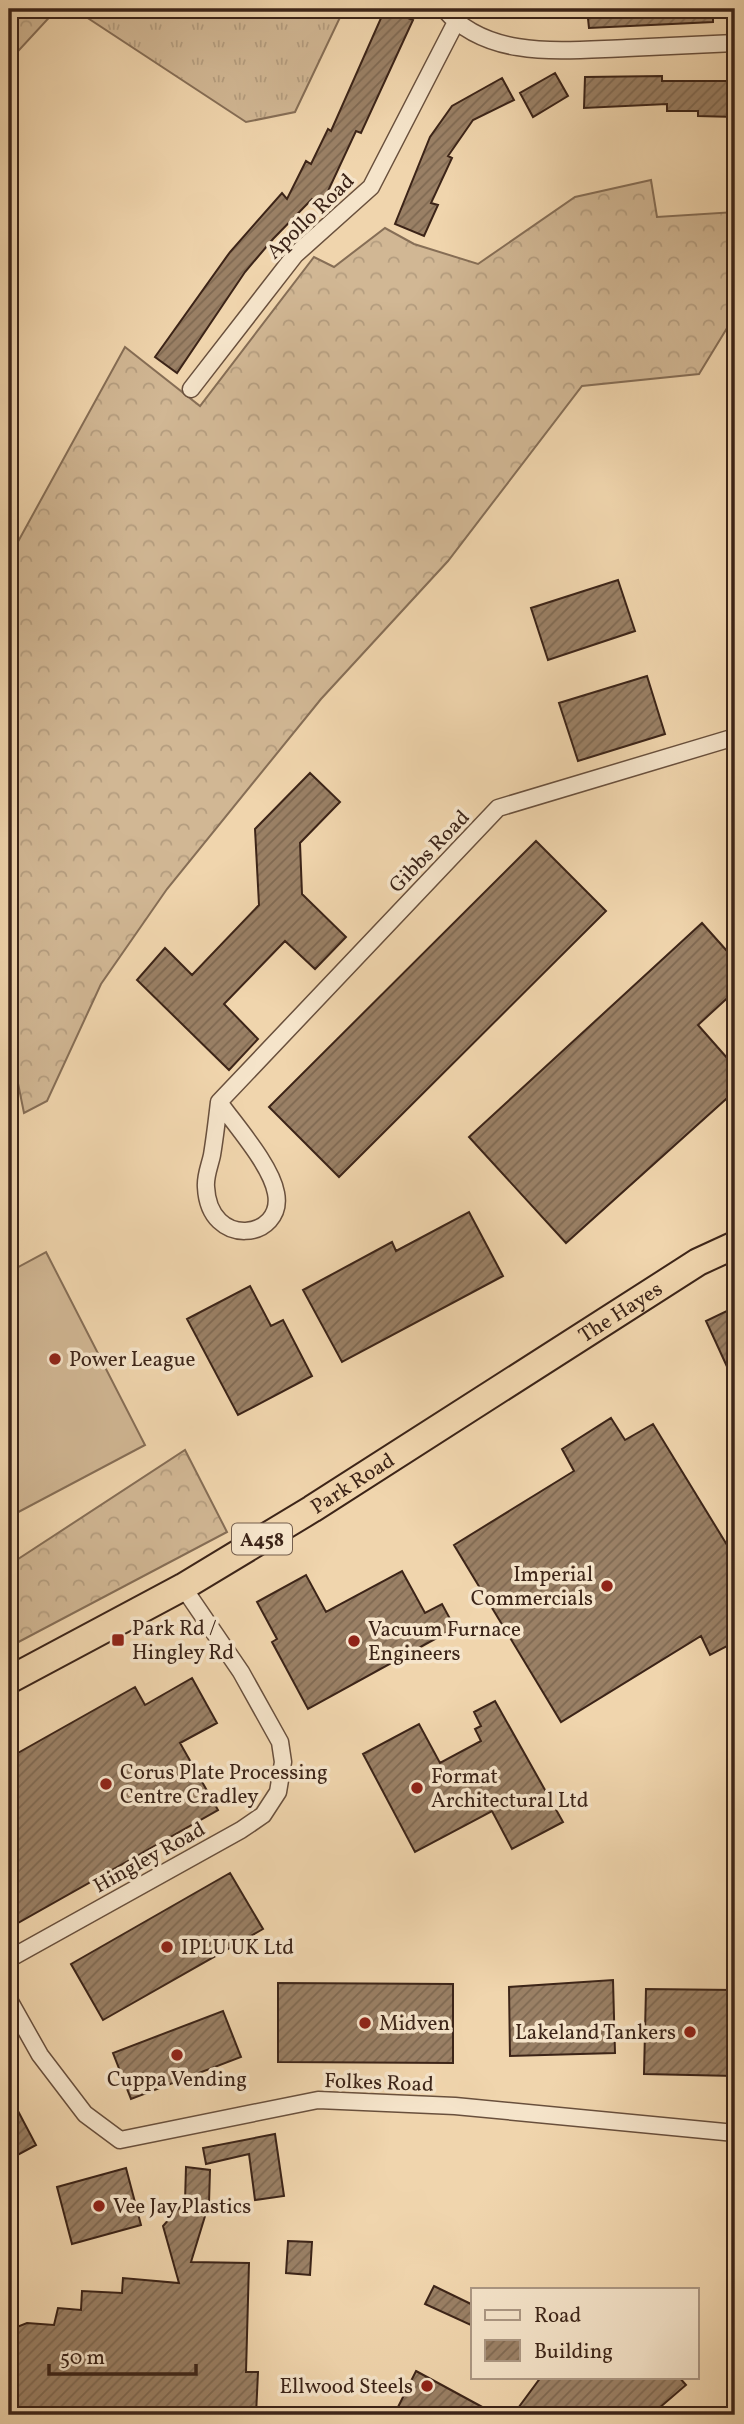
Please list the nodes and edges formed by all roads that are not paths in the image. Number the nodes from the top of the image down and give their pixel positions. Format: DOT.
graph roads {
  1 [pos="444,9"];
  2 [pos="456,22"];
  3 [pos="735,43"];
  4 [pos="191,388"];
  5 [pos="735,737"];
  6 [pos="219,1102"];
  7 [pos="735,1245"];
  8 [pos="507,1384"];
  9 [pos="183,1587"];
  10 [pos="9,1680"];
  11 [pos="9,1959"];
  12 [pos="9,2000"];
  13 [pos="735,2133"];
  1 -- 2 [label="street"];
  2 -- 3 [label="street"];
  2 -- 4 [label="street, Apollo Road"];
  5 -- 6 [label="street, Gibbs Road"];
  6 -- 6 [label="street"];
  7 -- 8 [label="highway, The Hayes / A458"];
  8 -- 9 [label="highway, Park Road / A458"];
  9 -- 10 [label="highway, Park Road / A458"];
  9 -- 11 [label="street, Hingley Road"];
  12 -- 13 [label="street, Folkes Road"];
}
